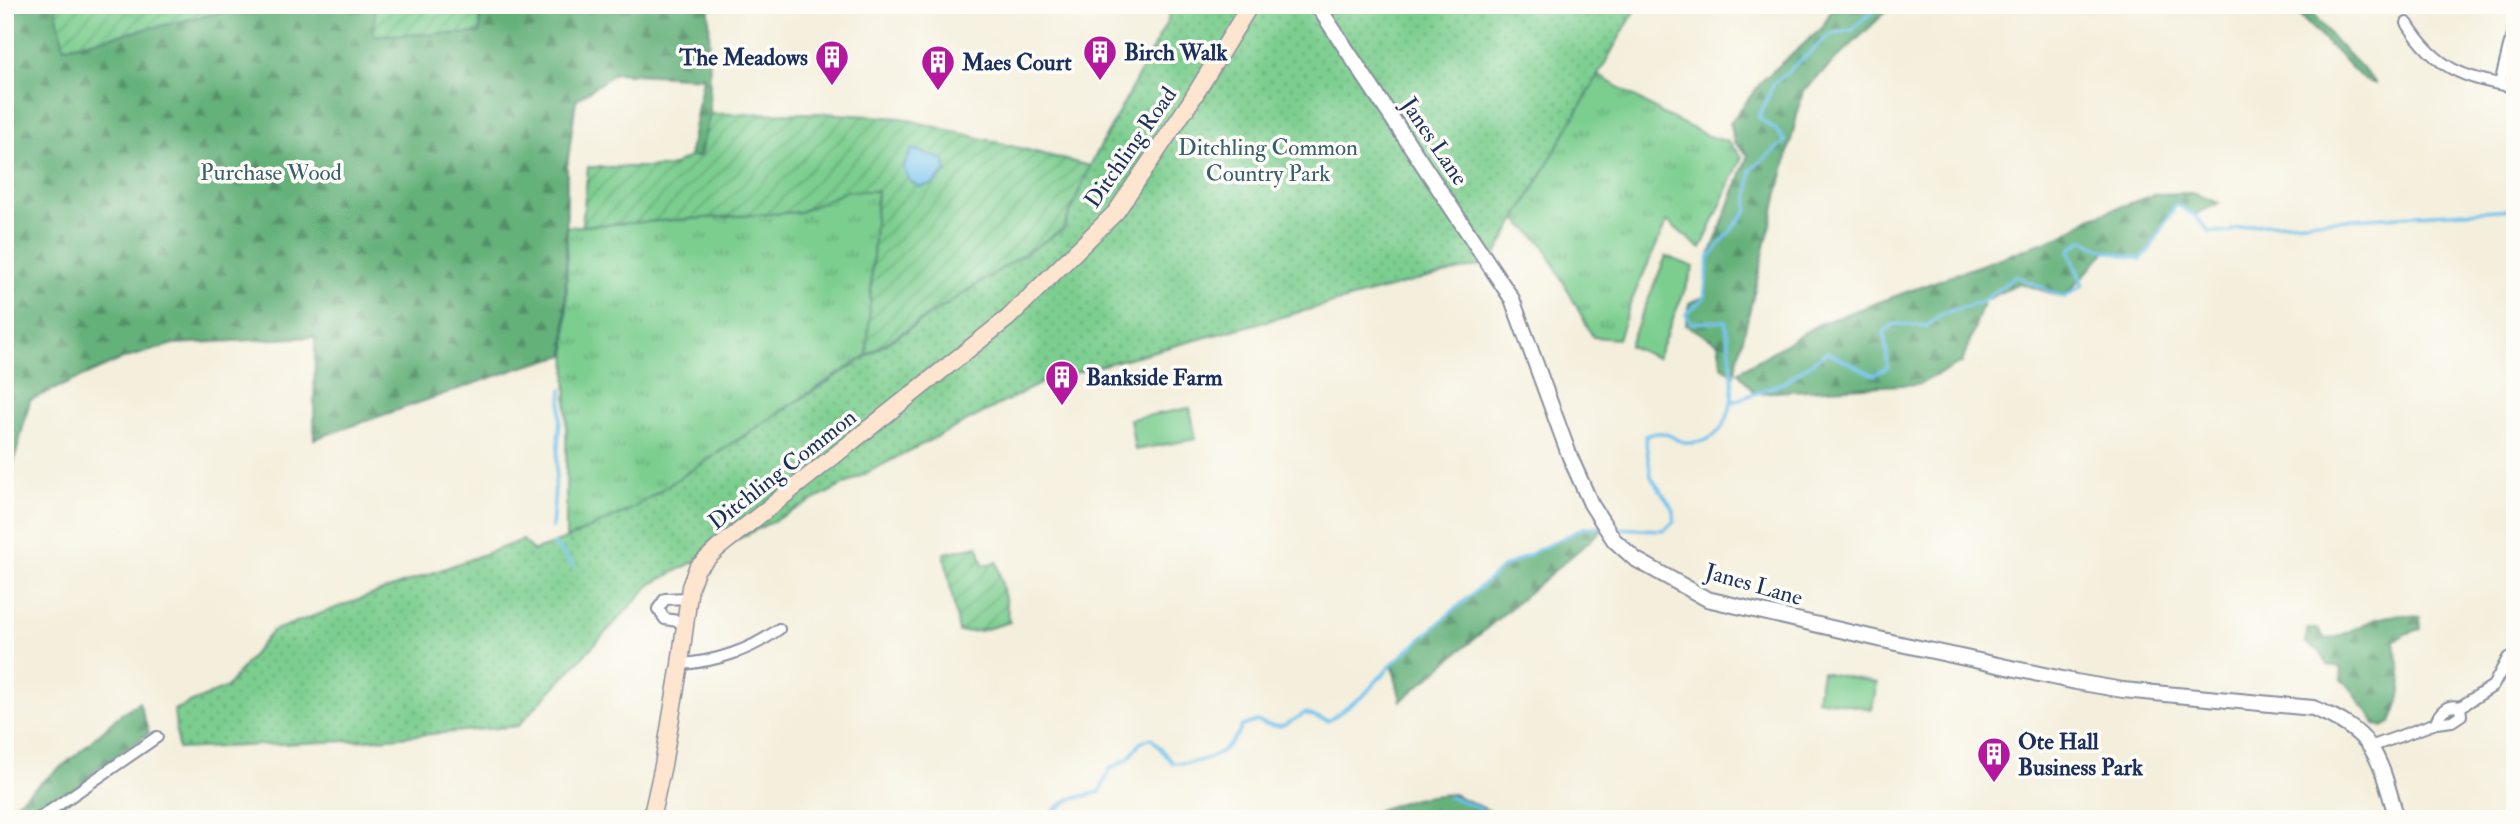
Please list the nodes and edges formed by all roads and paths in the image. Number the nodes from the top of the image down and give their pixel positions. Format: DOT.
graph roads {
  1 [pos="1250,5"];
  2 [pos="1317,5"];
  3 [pos="2407,23"];
  4 [pos="2515,23"];
  5 [pos="2500,84"];
  6 [pos="2515,87"];
  7 [pos="1088,240"];
  8 [pos="688,598"];
  9 [pos="684,622"];
  10 [pos="779,629"];
  11 [pos="766,639"];
  12 [pos="773,650"];
  13 [pos="2508,657"];
  14 [pos="680,664"];
  15 [pos="158,737"];
  16 [pos="2370,747"];
  17 [pos="38,819"];
  18 [pos="651,819"];
  19 [pos="2397,819"];
  1 -- 7 [label="main road, Ditchling Road"];
  2 -- 16 [label="street, Janes Lane"];
  3 -- 5 [label="street"];
  4 -- 5 [label="street"];
  5 -- 6 [label="street"];
  7 -- 8 [label="main road, Ditchling Common"];
  8 -- 9 [label="main road, Ditchling Common"];
  8 -- 9 [label="street"];
  9 -- 14 [label="main road, Ditchling Common"];
  10 -- 11 [label="street"];
  11 -- 12 [label="street"];
  11 -- 14 [label="street"];
  13 -- 16 [label="street"];
  14 -- 18 [label="main road, Ditchling Common"];
  15 -- 17 [label="street"];
  16 -- 19 [label="street, Janes Lane"];
}
